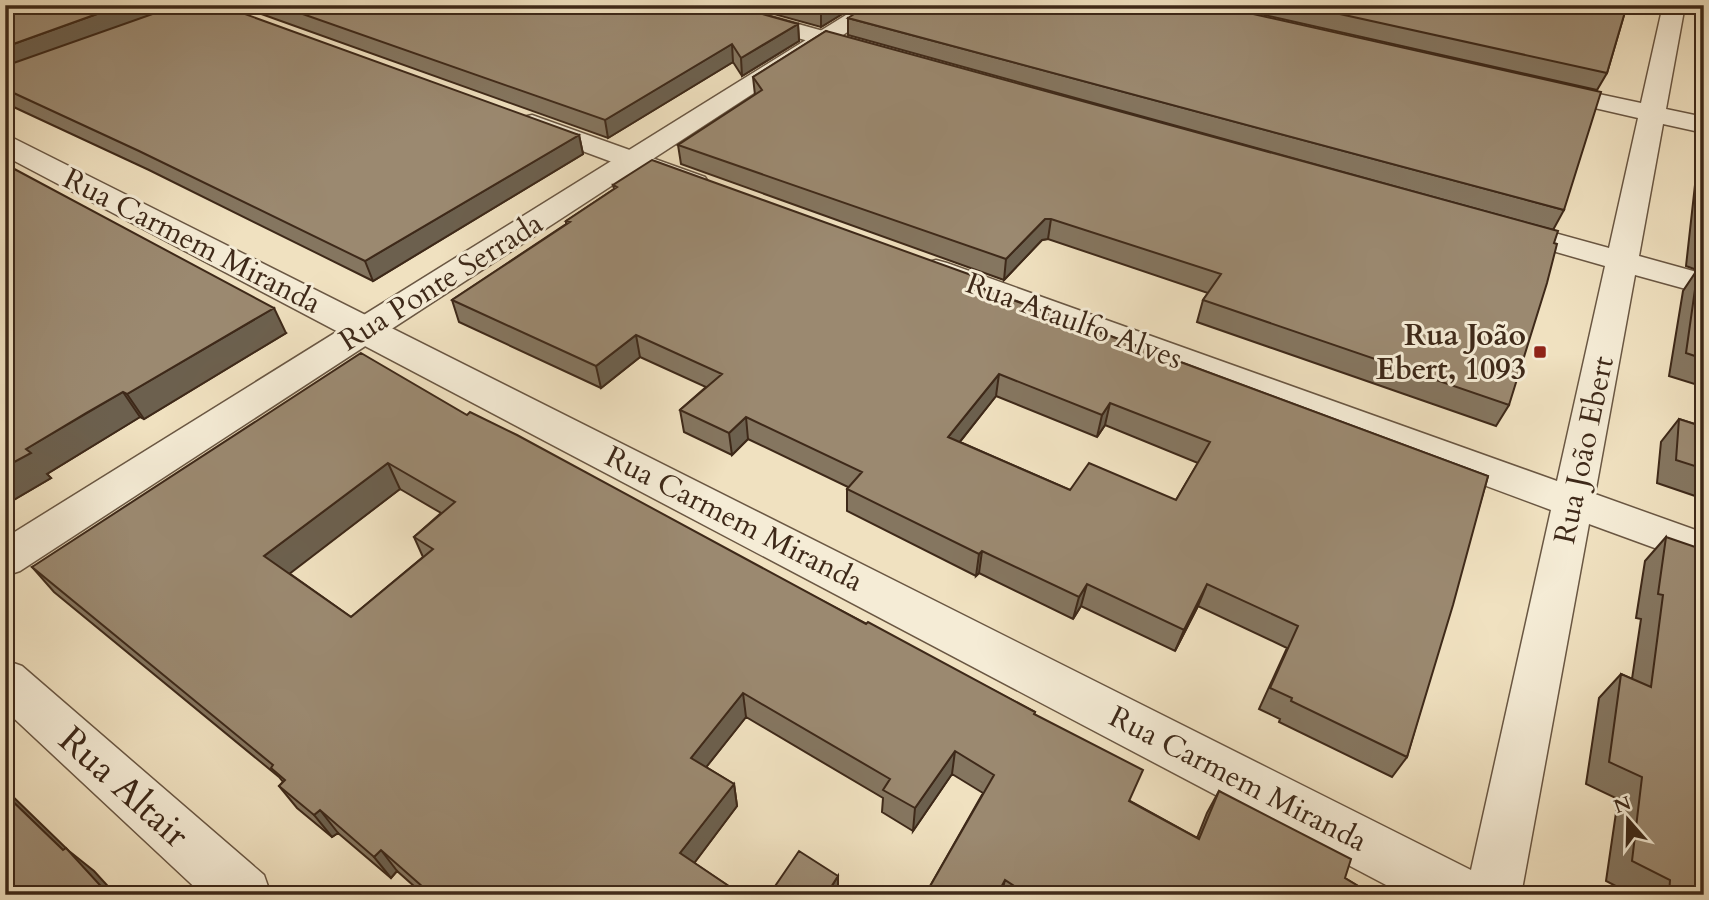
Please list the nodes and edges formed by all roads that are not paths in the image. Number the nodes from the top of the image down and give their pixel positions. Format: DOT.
graph roads {
  1 [pos="705,5"];
  2 [pos="878,5"];
  3 [pos="1673,8"];
  4 [pos="825,39"];
  5 [pos="891,57"];
  6 [pos="1530,86"];
  7 [pos="504,113"];
  8 [pos="1652,113"];
  9 [pos="1704,125"];
  10 [pos="5,145"];
  11 [pos="633,160"];
  12 [pos="725,194"];
  13 [pos="1476,221"];
  14 [pos="907,260"];
  15 [pos="1622,262"];
  16 [pos="1704,284"];
  17 [pos="366,330"];
  18 [pos="1573,502"];
  19 [pos="1704,550"];
  20 [pos="5,559"];
  21 [pos="5,680"];
  22 [pos="244,895"];
  23 [pos="1462,895"];
  24 [pos="1493,895"];
  1 -- 4 [label="street"];
  2 -- 4 [label="street, Rua Ponte Serrada"];
  3 -- 8 [label="street, Rua João Ebert"];
  4 -- 5 [label="street"];
  4 -- 11 [label="street, Rua Ponte Serrada"];
  6 -- 8 [label="street"];
  7 -- 11 [label="street"];
  8 -- 9 [label="street"];
  8 -- 15 [label="street, Rua João Ebert"];
  10 -- 17 [label="street, Rua Carmem Miranda"];
  11 -- 12 [label="street"];
  11 -- 17 [label="street, Rua Ponte Serrada"];
  13 -- 15 [label="street"];
  14 -- 18 [label="street, Rua Ataulfo Alves"];
  15 -- 16 [label="street"];
  15 -- 18 [label="street, Rua João Ebert"];
  17 -- 20 [label="street, Rua Ponte Serrada"];
  17 -- 23 [label="street, Rua Carmem Miranda"];
  18 -- 19 [label="street, Rua Ataulfo Alves"];
  18 -- 24 [label="street, Rua João Ebert"];
  21 -- 22 [label="street, Rua Altair"];
}
